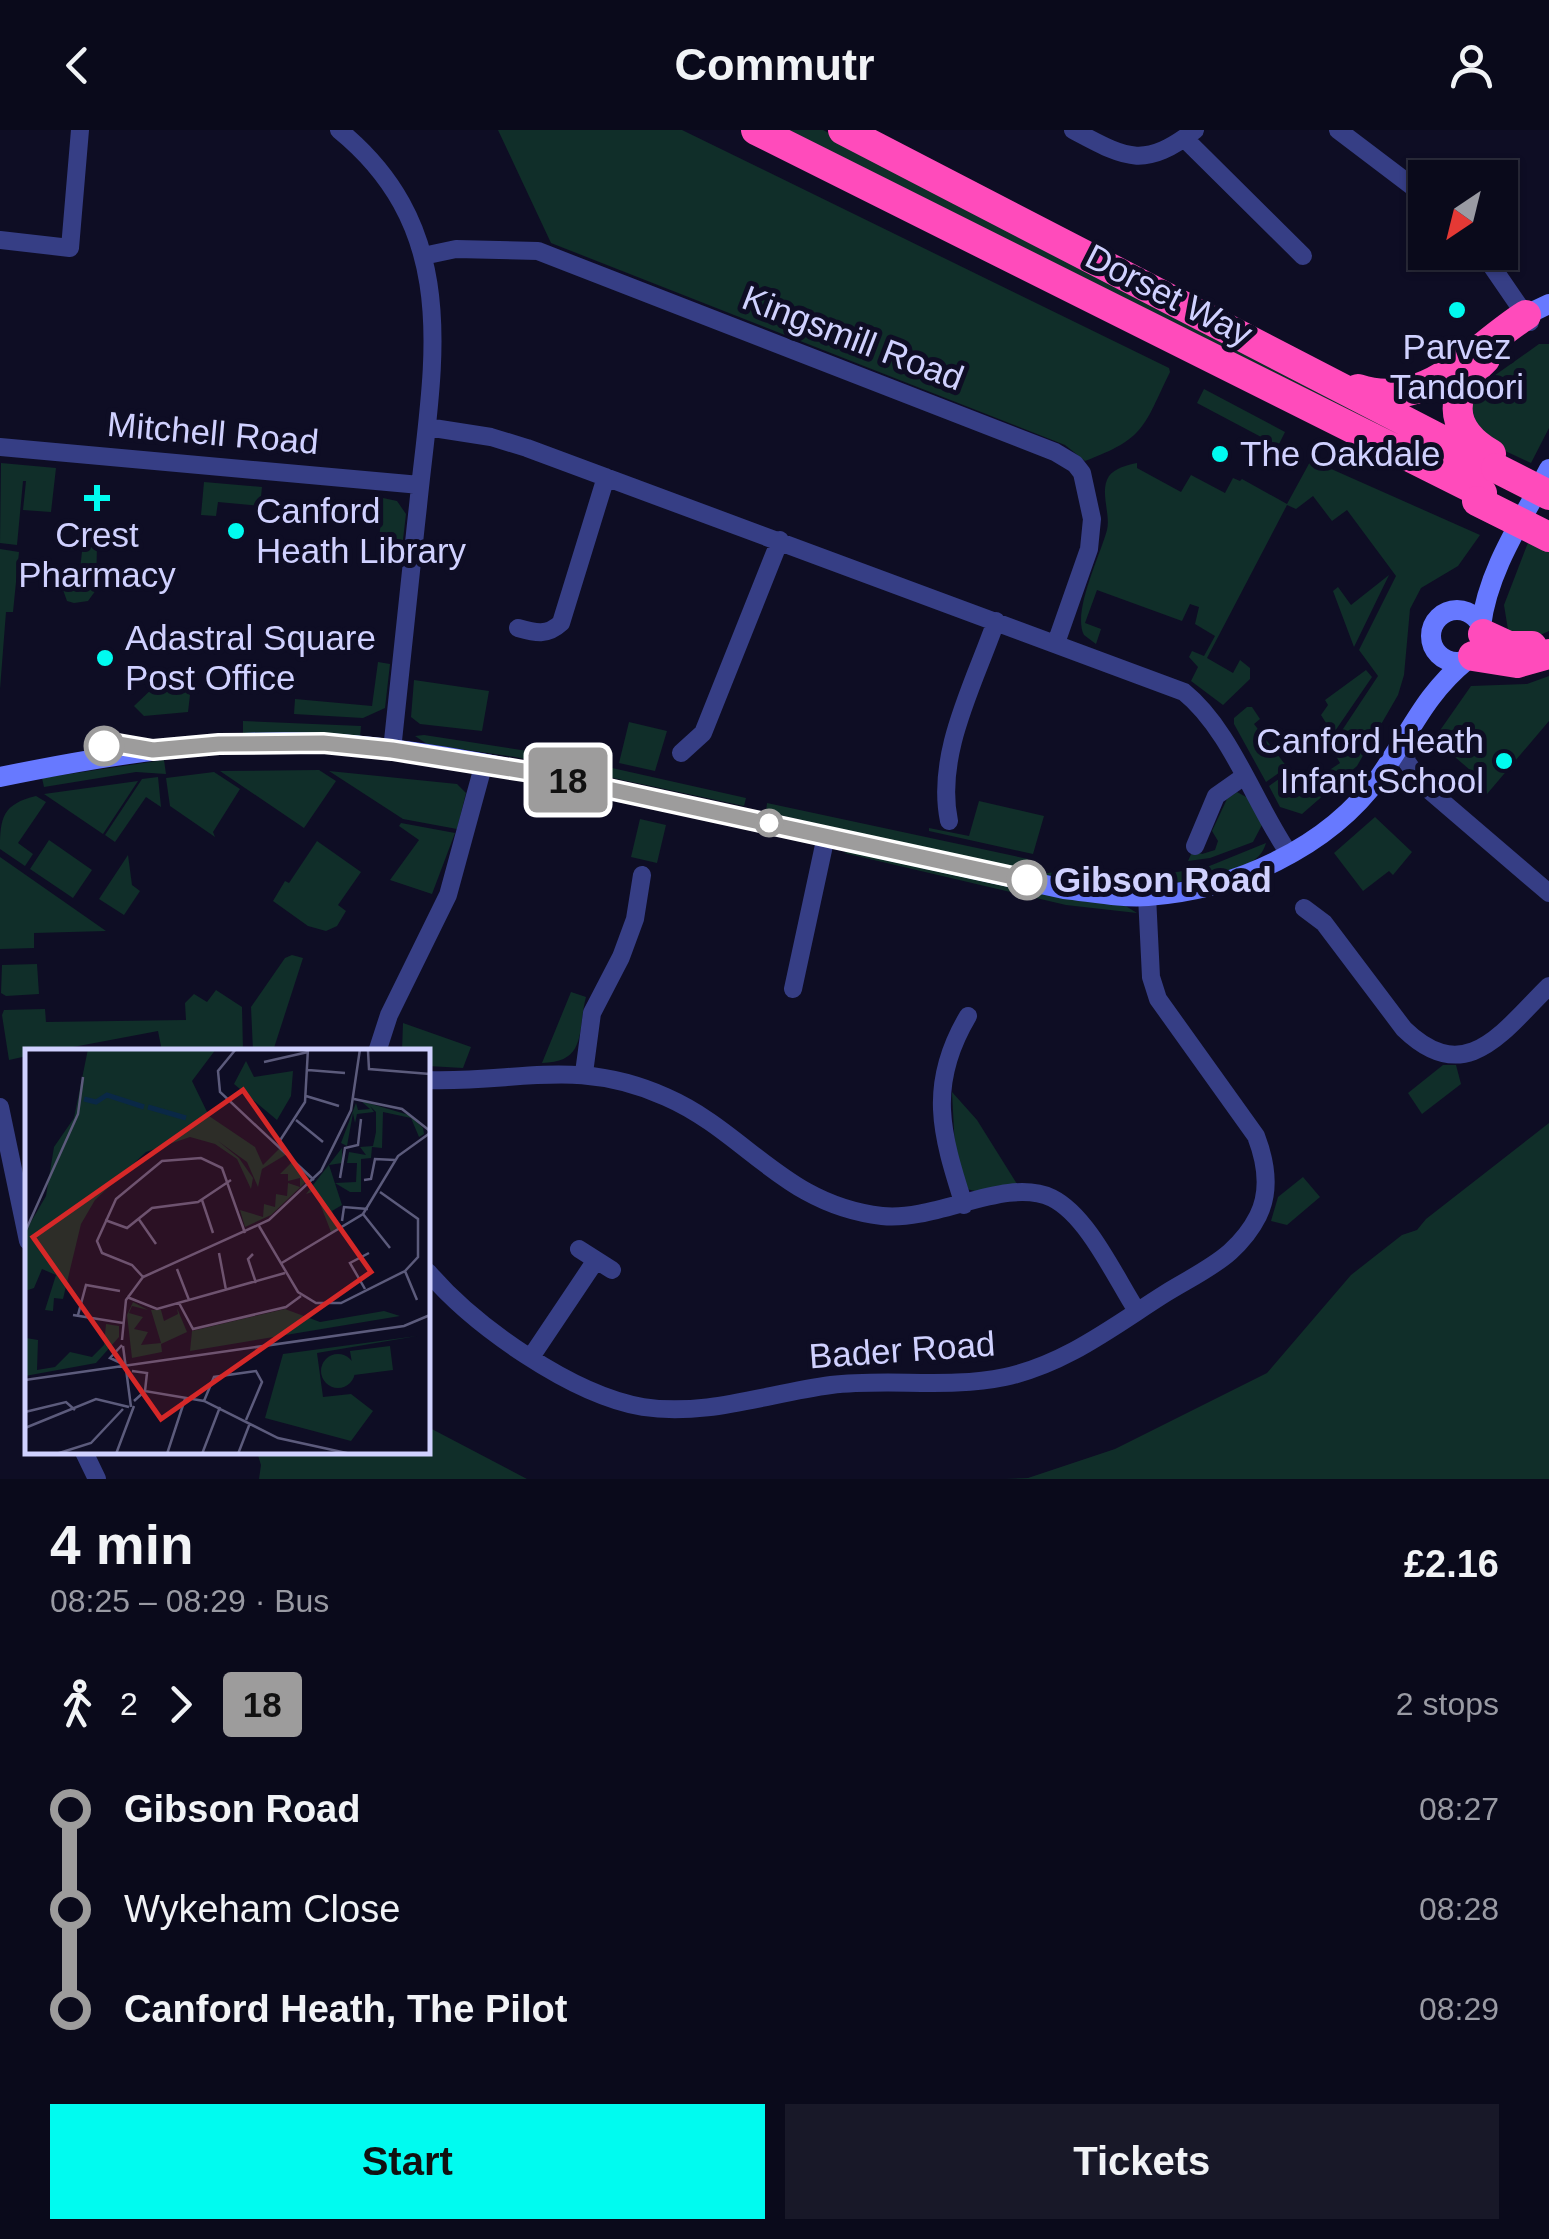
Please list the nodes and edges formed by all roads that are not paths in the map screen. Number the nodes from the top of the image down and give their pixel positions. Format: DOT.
graph roads {
  1 [pos="80,130"];
  2 [pos="340,130"];
  3 [pos="756,130"];
  4 [pos="842,130"];
  5 [pos="1073,130"];
  6 [pos="1338,130"];
  7 [pos="1189,134"];
  8 [pos="1364,137"];
  9 [pos="1408,180"];
  10 [pos="0,240"];
  11 [pos="423,256"];
  12 [pos="1303,256"];
  13 [pos="1498,270"];
  14 [pos="1539,315"];
  15 [pos="1214,324"];
  16 [pos="1462,371"];
  17 [pos="427,427"];
  18 [pos="0,447"];
  19 [pos="1549,469"];
  20 [pos="606,476"];
  21 [pos="1489,480"];
  22 [pos="420,485"];
  23 [pos="1549,485"];
  24 [pos="1549,495"];
  25 [pos="1549,527"];
  26 [pos="1549,538"];
  27 [pos="780,540"];
  28 [pos="1495,571"];
  29 [pos="1449,611"];
  30 [pos="996,621"];
  31 [pos="518,628"];
  32 [pos="1549,640"];
  33 [pos="1056,642"];
  34 [pos="1476,644"];
  35 [pos="1433,648"];
  36 [pos="1549,654"];
  37 [pos="1425,701"];
  38 [pos="1403,740"];
  39 [pos="392,750"];
  40 [pos="681,753"];
  41 [pos="484,764"];
  42 [pos="0,777"];
  43 [pos="1380,777"];
  44 [pos="1244,778"];
  45 [pos="1423,786"];
  46 [pos="950,820"];
  47 [pos="826,836"];
  48 [pos="1196,846"];
  49 [pos="1290,855"];
  50 [pos="642,875"];
  51 [pos="1549,892"];
  52 [pos="1147,896"];
  53 [pos="1304,908"];
  54 [pos="1549,986"];
  55 [pos="792,989"];
  56 [pos="968,1016"];
  57 [pos="379,1049"];
  58 [pos="584,1073"];
  59 [pos="430,1080"];
  60 [pos="0,1107"];
  61 [pos="25,1148"];
  62 [pos="8,1150"];
  63 [pos="964,1205"];
  64 [pos="25,1226"];
  65 [pos="579,1249"];
  66 [pos="430,1274"];
  67 [pos="1137,1311"];
  68 [pos="532,1357"];
  69 [pos="85,1454"];
  70 [pos="97,1479"];
  1 -- 10 [label="street"];
  2 -- 11 [label="street"];
  3 -- 21 [label="highway, Dorset Way"];
  4 -- 15 [label="highway, Dorset Way"];
  5 -- 7 [label="street"];
  6 -- 8 [label="street"];
  7 -- 12 [label="street"];
  8 -- 9 [label="street"];
  11 -- 17 [label="street"];
  11 -- 33 [label="street, Kingsmill Road"];
  13 -- 14 [label="street"];
  14 -- 16 [label="highway"];
  15 -- 16 [label="highway"];
  15 -- 21 [label="highway, Dorset Way"];
  16 -- 21 [label="highway"];
  17 -- 20 [label="street"];
  17 -- 22 [label="street"];
  18 -- 22 [label="street, Mitchell Road"];
  19 -- 28 [label="street"];
  20 -- 27 [label="street"];
  20 -- 31 [label="street"];
  21 -- 23 [label="highway"];
  21 -- 24 [label="highway, Dorset Way, bridge"];
  21 -- 25 [label="highway, Dorset Way"];
  21 -- 26 [label="highway, bridge"];
  22 -- 39 [label="street"];
  27 -- 30 [label="street"];
  27 -- 40 [label="street"];
  28 -- 29 [label="street"];
  28 -- 34 [label="street"];
  29 -- 34 [label="street"];
  29 -- 35 [label="street"];
  30 -- 33 [label="street"];
  30 -- 46 [label="street"];
  32 -- 34 [label="highway"];
  33 -- 44 [label="street"];
  34 -- 35 [label="street"];
  34 -- 36 [label="highway"];
  34 -- 37 [label="street"];
  35 -- 37 [label="street"];
  37 -- 38 [label="street"];
  38 -- 43 [label="street"];
  38 -- 45 [label="street"];
  39 -- 41 [label="street"];
  39 -- 42 [label="street"];
  41 -- 47 [label="street"];
  41 -- 57 [label="street"];
  43 -- 45 [label="street"];
  43 -- 49 [label="street"];
  44 -- 48 [label="street"];
  44 -- 49 [label="street"];
  45 -- 51 [label="street"];
  47 -- 52 [label="street"];
  47 -- 55 [label="street"];
  49 -- 52 [label="street"];
  50 -- 58 [label="street"];
  52 -- 67 [label="street, Bader Road"];
  53 -- 54 [label="street"];
  56 -- 63 [label="street"];
  58 -- 59 [label="street"];
  58 -- 63 [label="street"];
  60 -- 62 [label="street"];
  61 -- 62 [label="street"];
  62 -- 64 [label="street"];
  63 -- 67 [label="street"];
  65 -- 68 [label="street"];
  66 -- 68 [label="street, Bader Road"];
  67 -- 68 [label="street, Bader Road"];
  69 -- 70 [label="street"];
}
